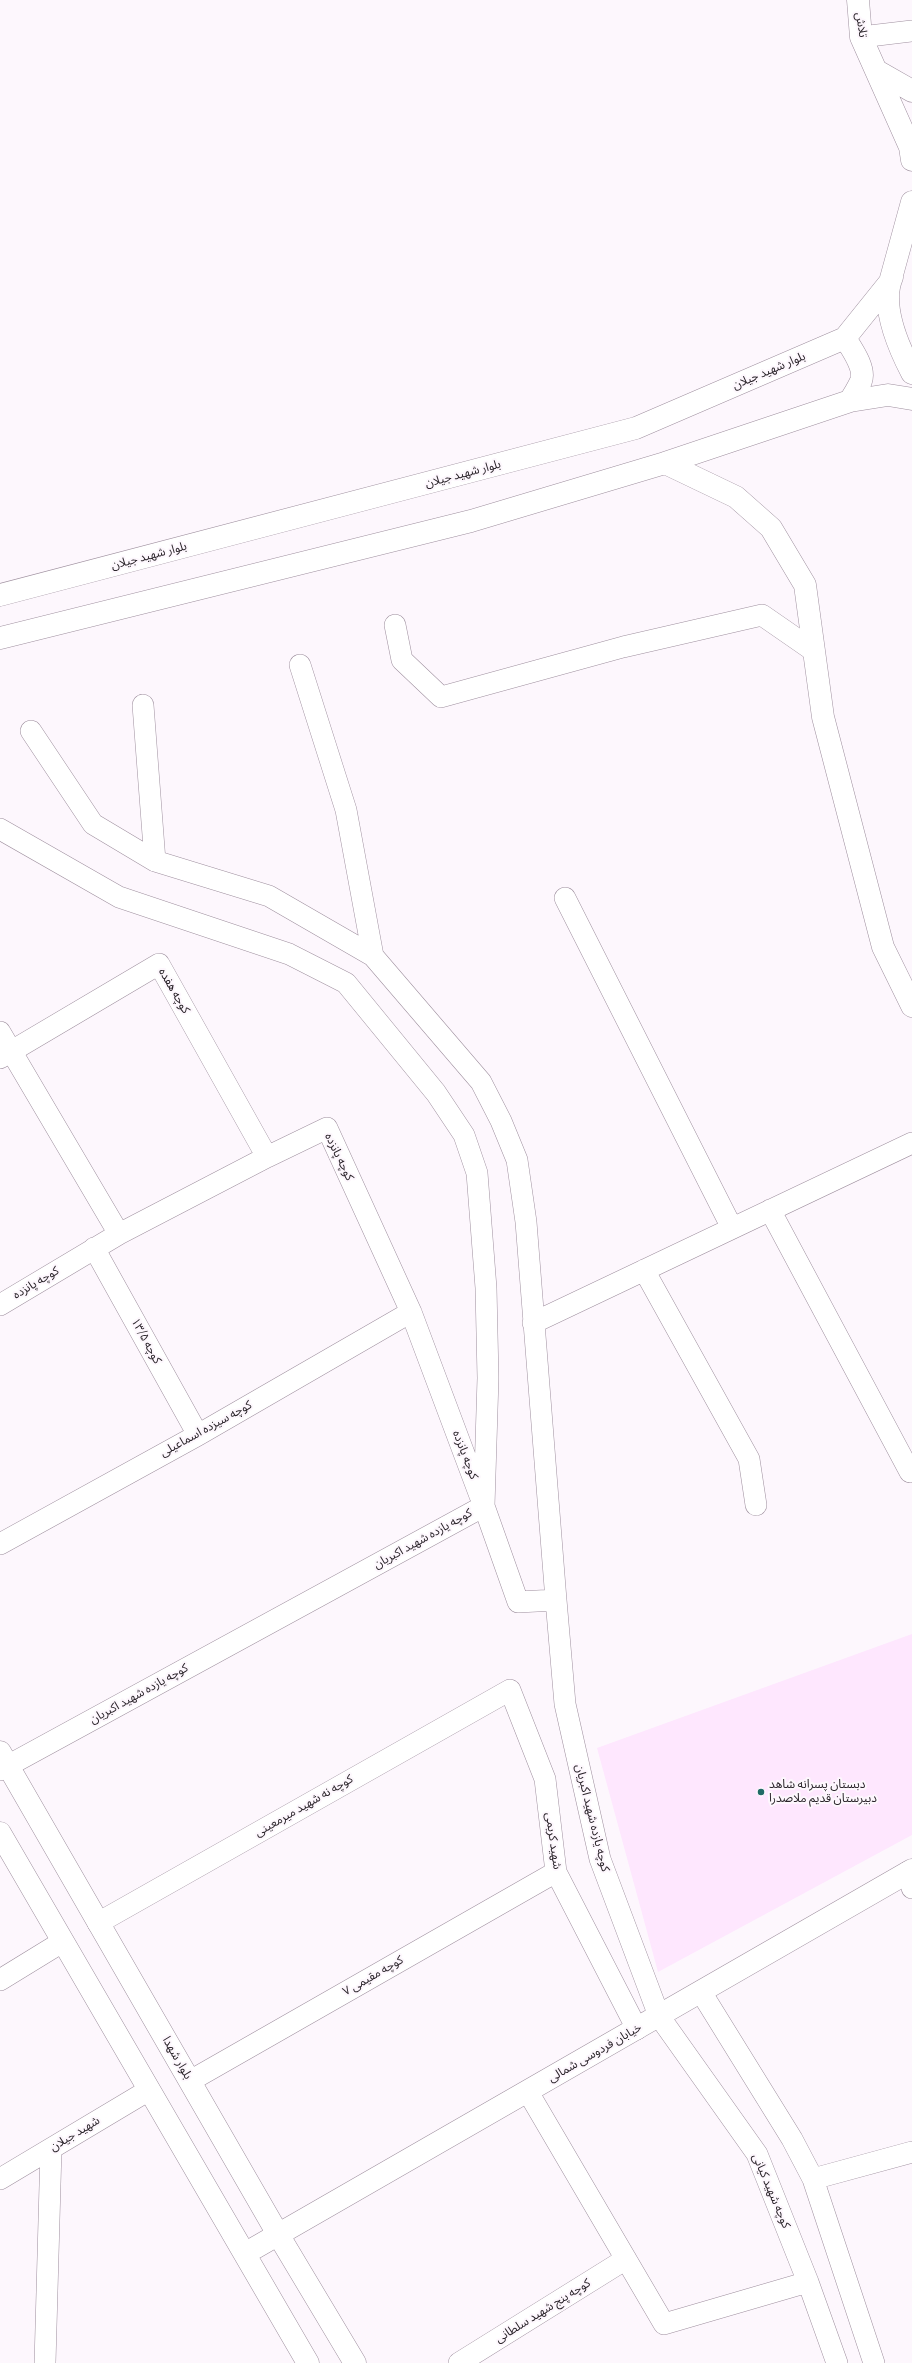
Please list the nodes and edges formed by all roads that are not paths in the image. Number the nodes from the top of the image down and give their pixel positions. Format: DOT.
graph roads {
  1 [pos="858,0"];
  2 [pos="912,31"];
  3 [pos="861,37"];
  4 [pos="877,71"];
  5 [pos="912,91"];
  6 [pos="912,160"];
  7 [pos="912,202"];
  8 [pos="912,232"];
  9 [pos="890,282"];
  10 [pos="845,338"];
  11 [pos="912,373"];
  12 [pos="912,399"];
  13 [pos="850,401"];
  14 [pos="665,463"];
  15 [pos="0,595"];
  16 [pos="395,625"];
  17 [pos="0,638"];
  18 [pos="814,651"];
  19 [pos="300,665"];
  20 [pos="143,704"];
  21 [pos="31,731"];
  22 [pos="0,829"];
  23 [pos="155,860"];
  24 [pos="565,898"];
  25 [pos="373,956"];
  26 [pos="912,1006"];
  27 [pos="0,1032"];
  28 [pos="6,1054"];
  29 [pos="912,1143"];
  30 [pos="267,1157"];
  31 [pos="770,1210"];
  32 [pos="732,1228"];
  33 [pos="119,1234"];
  34 [pos="94,1248"];
  35 [pos="644,1270"];
  36 [pos="0,1305"];
  37 [pos="411,1312"];
  38 [pos="533,1323"];
  39 [pos="198,1434"];
  40 [pos="910,1472"];
  41 [pos="756,1505"];
  42 [pos="484,1506"];
  43 [pos="0,1544"];
  44 [pos="556,1600"];
  45 [pos="510,1690"];
  46 [pos="3,1762"];
  47 [pos="0,1833"];
  48 [pos="556,1872"];
  49 [pos="911,1877"];
  50 [pos="98,1923"];
  51 [pos="62,1942"];
  52 [pos="0,1980"];
  53 [pos="701,1992"];
  54 [pos="659,2016"];
  55 [pos="637,2028"];
  56 [pos="190,2081"];
  57 [pos="149,2090"];
  58 [pos="528,2092"];
  59 [pos="51,2149"];
  60 [pos="912,2152"];
  61 [pos="0,2179"];
  62 [pos="813,2179"];
  63 [pos="279,2236"];
  64 [pos="246,2253"];
  65 [pos="626,2259"];
  66 [pos="808,2282"];
  67 [pos="45,2363"];
  68 [pos="308,2363"];
  69 [pos="354,2363"];
  70 [pos="459,2363"];
  71 [pos="837,2363"];
  72 [pos="874,2363"];
  1 -- 3 [label="street, تلاش"];
  2 -- 3 [label="street"];
  3 -- 4 [label="street, تلاش"];
  4 -- 5 [label="street"];
  4 -- 6 [label="street, تلاش"];
  7 -- 9 [label="street"];
  8 -- 9 [label="street"];
  9 -- 10 [label="street, بلوار شهید جیلان"];
  9 -- 11 [label="street"];
  10 -- 13 [label="street"];
  10 -- 15 [label="street, بلوار شهید جیلان"];
  12 -- 13 [label="street"];
  13 -- 14 [label="street"];
  14 -- 17 [label="street"];
  14 -- 18 [label="street"];
  16 -- 18 [label="street"];
  18 -- 26 [label="street"];
  19 -- 25 [label="street"];
  20 -- 23 [label="street"];
  21 -- 23 [label="street"];
  22 -- 42 [label="street"];
  23 -- 25 [label="street"];
  24 -- 32 [label="street"];
  25 -- 38 [label="street"];
  27 -- 28 [label="street"];
  28 -- 30 [label="street, کوچه هفده"];
  28 -- 33 [label="street"];
  29 -- 31 [label="street"];
  30 -- 33 [label="street, کوچه پانزده"];
  30 -- 37 [label="street, کوچه پانزده"];
  31 -- 32 [label="street"];
  31 -- 40 [label="street"];
  32 -- 35 [label="street"];
  33 -- 34 [label="street, کوچه پانزده"];
  34 -- 36 [label="street, کوچه پانزده"];
  34 -- 39 [label="street, کوچه ۱۳/۵"];
  35 -- 38 [label="street"];
  35 -- 41 [label="street"];
  37 -- 39 [label="street, کوچه سیزده اسماعیلی"];
  37 -- 42 [label="street, کوچه پانزده"];
  38 -- 44 [label="street"];
  39 -- 43 [label="street, کوچه سیزده اسماعیلی"];
  42 -- 44 [label="street, کوچه یازده شهید اکبریان"];
  42 -- 46 [label="street, کوچه یازده شهید اکبریان"];
  44 -- 54 [label="street, کوچه یازده شهید اکبریان"];
  45 -- 48 [label="street, شهید کریمی"];
  45 -- 50 [label="street, کوچه نه شهید میرمعینی"];
  46 -- 50 [label="street, بلوار شهدا"];
  47 -- 51 [label="street"];
  48 -- 55 [label="street, شهید کریمی"];
  48 -- 56 [label="street, کوچه مقیمی ۷"];
  49 -- 53 [label="street, خیابان فردوسی شمالی"];
  50 -- 56 [label="street, بلوار شهدا"];
  51 -- 52 [label="street"];
  51 -- 57 [label="street"];
  53 -- 54 [label="street, خیابان فردوسی شمالی"];
  53 -- 62 [label="street"];
  54 -- 55 [label="street, خیابان فردوسی شمالی"];
  54 -- 66 [label="street, کوچه شهید کیانی"];
  55 -- 58 [label="street, خیابان فردوسی شمالی"];
  56 -- 63 [label="street, بلوار شهدا"];
  57 -- 59 [label="street, شهید جیلان"];
  57 -- 64 [label="street"];
  58 -- 63 [label="street, خیابان فردوسی شمالی"];
  58 -- 65 [label="street"];
  59 -- 61 [label="street, شهید جیلان"];
  59 -- 67 [label="street"];
  60 -- 62 [label="street"];
  62 -- 72 [label="street"];
  63 -- 64 [label="street, خیابان فردوسی شمالی"];
  63 -- 69 [label="street, بلوار شهدا"];
  64 -- 68 [label="street"];
  65 -- 66 [label="street"];
  65 -- 70 [label="street, کوچه پنج شهید سلطانی"];
  66 -- 71 [label="street, کوچه شهید کیانی"];
}
